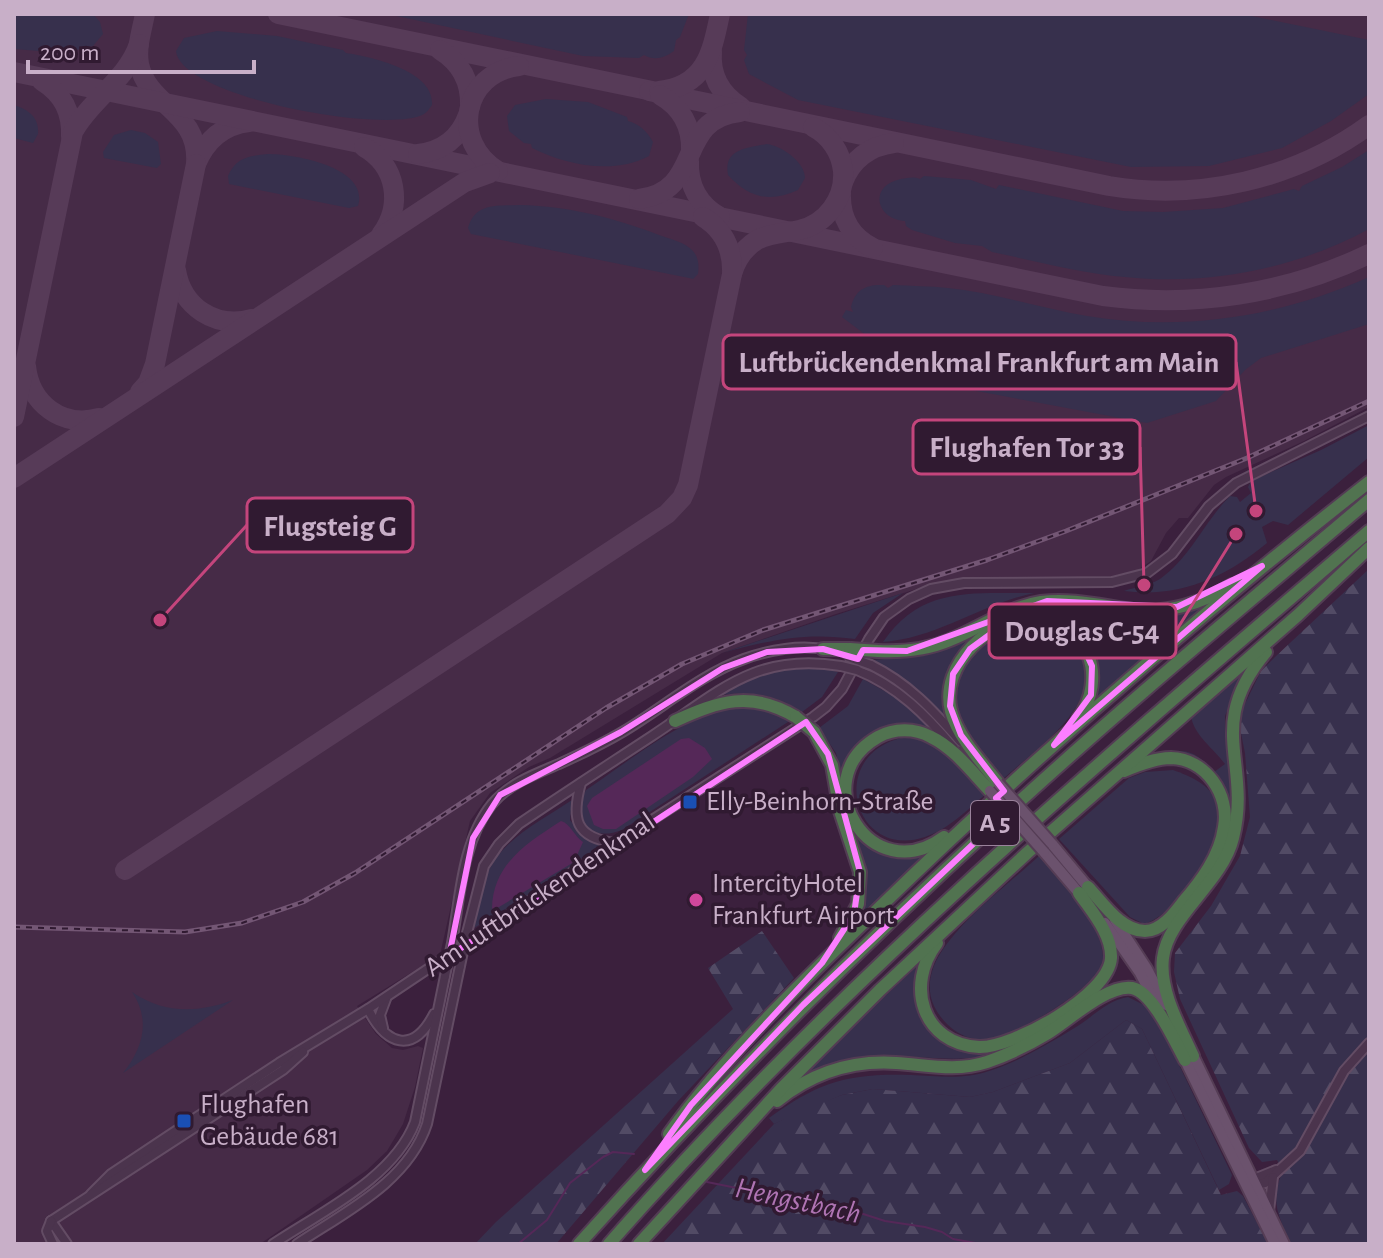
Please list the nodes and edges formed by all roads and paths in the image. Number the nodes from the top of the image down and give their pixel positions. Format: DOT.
graph roads {
  1 [pos="1369,416"];
  2 [pos="1369,482"];
  3 [pos="1369,500"];
  4 [pos="1369,531"];
  5 [pos="1369,548"];
  6 [pos="1262,566"];
  7 [pos="1311,603"];
  8 [pos="823,649"];
  9 [pos="848,652"];
  10 [pos="868,669"];
  11 [pos="675,721"];
  12 [pos="1054,745"];
  13 [pos="1114,775"];
  14 [pos="582,782"];
  15 [pos="992,793"];
  16 [pos="616,843"];
  17 [pos="1084,890"];
  18 [pos="957,917"];
  19 [pos="822,963"];
  20 [pos="389,996"];
  21 [pos="439,1003"];
  22 [pos="368,1009"];
  23 [pos="387,1035"];
  24 [pos="1369,1043"];
  25 [pos="1189,1058"];
  26 [pos="750,1123"];
  27 [pos="1281,1168"];
  28 [pos="645,1170"];
  29 [pos="1273,1177"];
  30 [pos="1252,1182"];
  31 [pos="1269,1212"];
  32 [pos="51,1221"];
  33 [pos="53,1244"];
  34 [pos="67,1244"];
  35 [pos="273,1244"];
  36 [pos="297,1244"];
  37 [pos="579,1244"];
  38 [pos="609,1244"];
  39 [pos="639,1244"];
  40 [pos="1275,1244"];
  41 [pos="1284,1244"];
  1 -- 16 [label="street, Am Luftbrückendenkmal"];
  2 -- 6 [label="highway"];
  3 -- 28 [label="highway, A 5"];
  4 -- 38 [label="highway, A 5"];
  5 -- 7 [label="highway"];
  6 -- 9 [label="highway, bridge"];
  6 -- 12 [label="highway"];
  7 -- 13 [label="highway"];
  7 -- 25 [label="highway"];
  8 -- 9 [label="highway"];
  8 -- 21 [label="street, bridge"];
  9 -- 10 [label="street, bridge"];
  10 -- 11 [label="street, bridge"];
  10 -- 15 [label="street"];
  11 -- 14 [label="street"];
  11 -- 19 [label="highway, bridge"];
  12 -- 15 [label="highway"];
  12 -- 15 [label="highway"];
  13 -- 17 [label="highway"];
  13 -- 18 [label="highway"];
  14 -- 16 [label="street"];
  14 -- 36 [label="street, bridge"];
  15 -- 15 [label="highway"];
  15 -- 17 [label="main road, bridge"];
  15 -- 19 [label="highway"];
  16 -- 20 [label="street, Am Luftbrückendenkmal"];
  17 -- 18 [label="highway"];
  17 -- 25 [label="main road"];
  18 -- 26 [label="highway"];
  19 -- 28 [label="highway"];
  20 -- 22 [label="street, Am Luftbrückendenkmal"];
  20 -- 23 [label="street"];
  21 -- 23 [label="street"];
  21 -- 35 [label="street"];
  22 -- 23 [label="street"];
  22 -- 32 [label="street, Am Luftbrückendenkmal"];
  24 -- 27 [label="street"];
  25 -- 26 [label="highway"];
  25 -- 30 [label="main road"];
  26 -- 39 [label="highway"];
  27 -- 29 [label="street"];
  27 -- 30 [label="street"];
  28 -- 37 [label="highway, A 5"];
  29 -- 30 [label="street"];
  29 -- 31 [label="street"];
  30 -- 31 [label="main road"];
  30 -- 40 [label="main road"];
  31 -- 41 [label="main road"];
  32 -- 33 [label="street"];
  32 -- 34 [label="street"];
}
